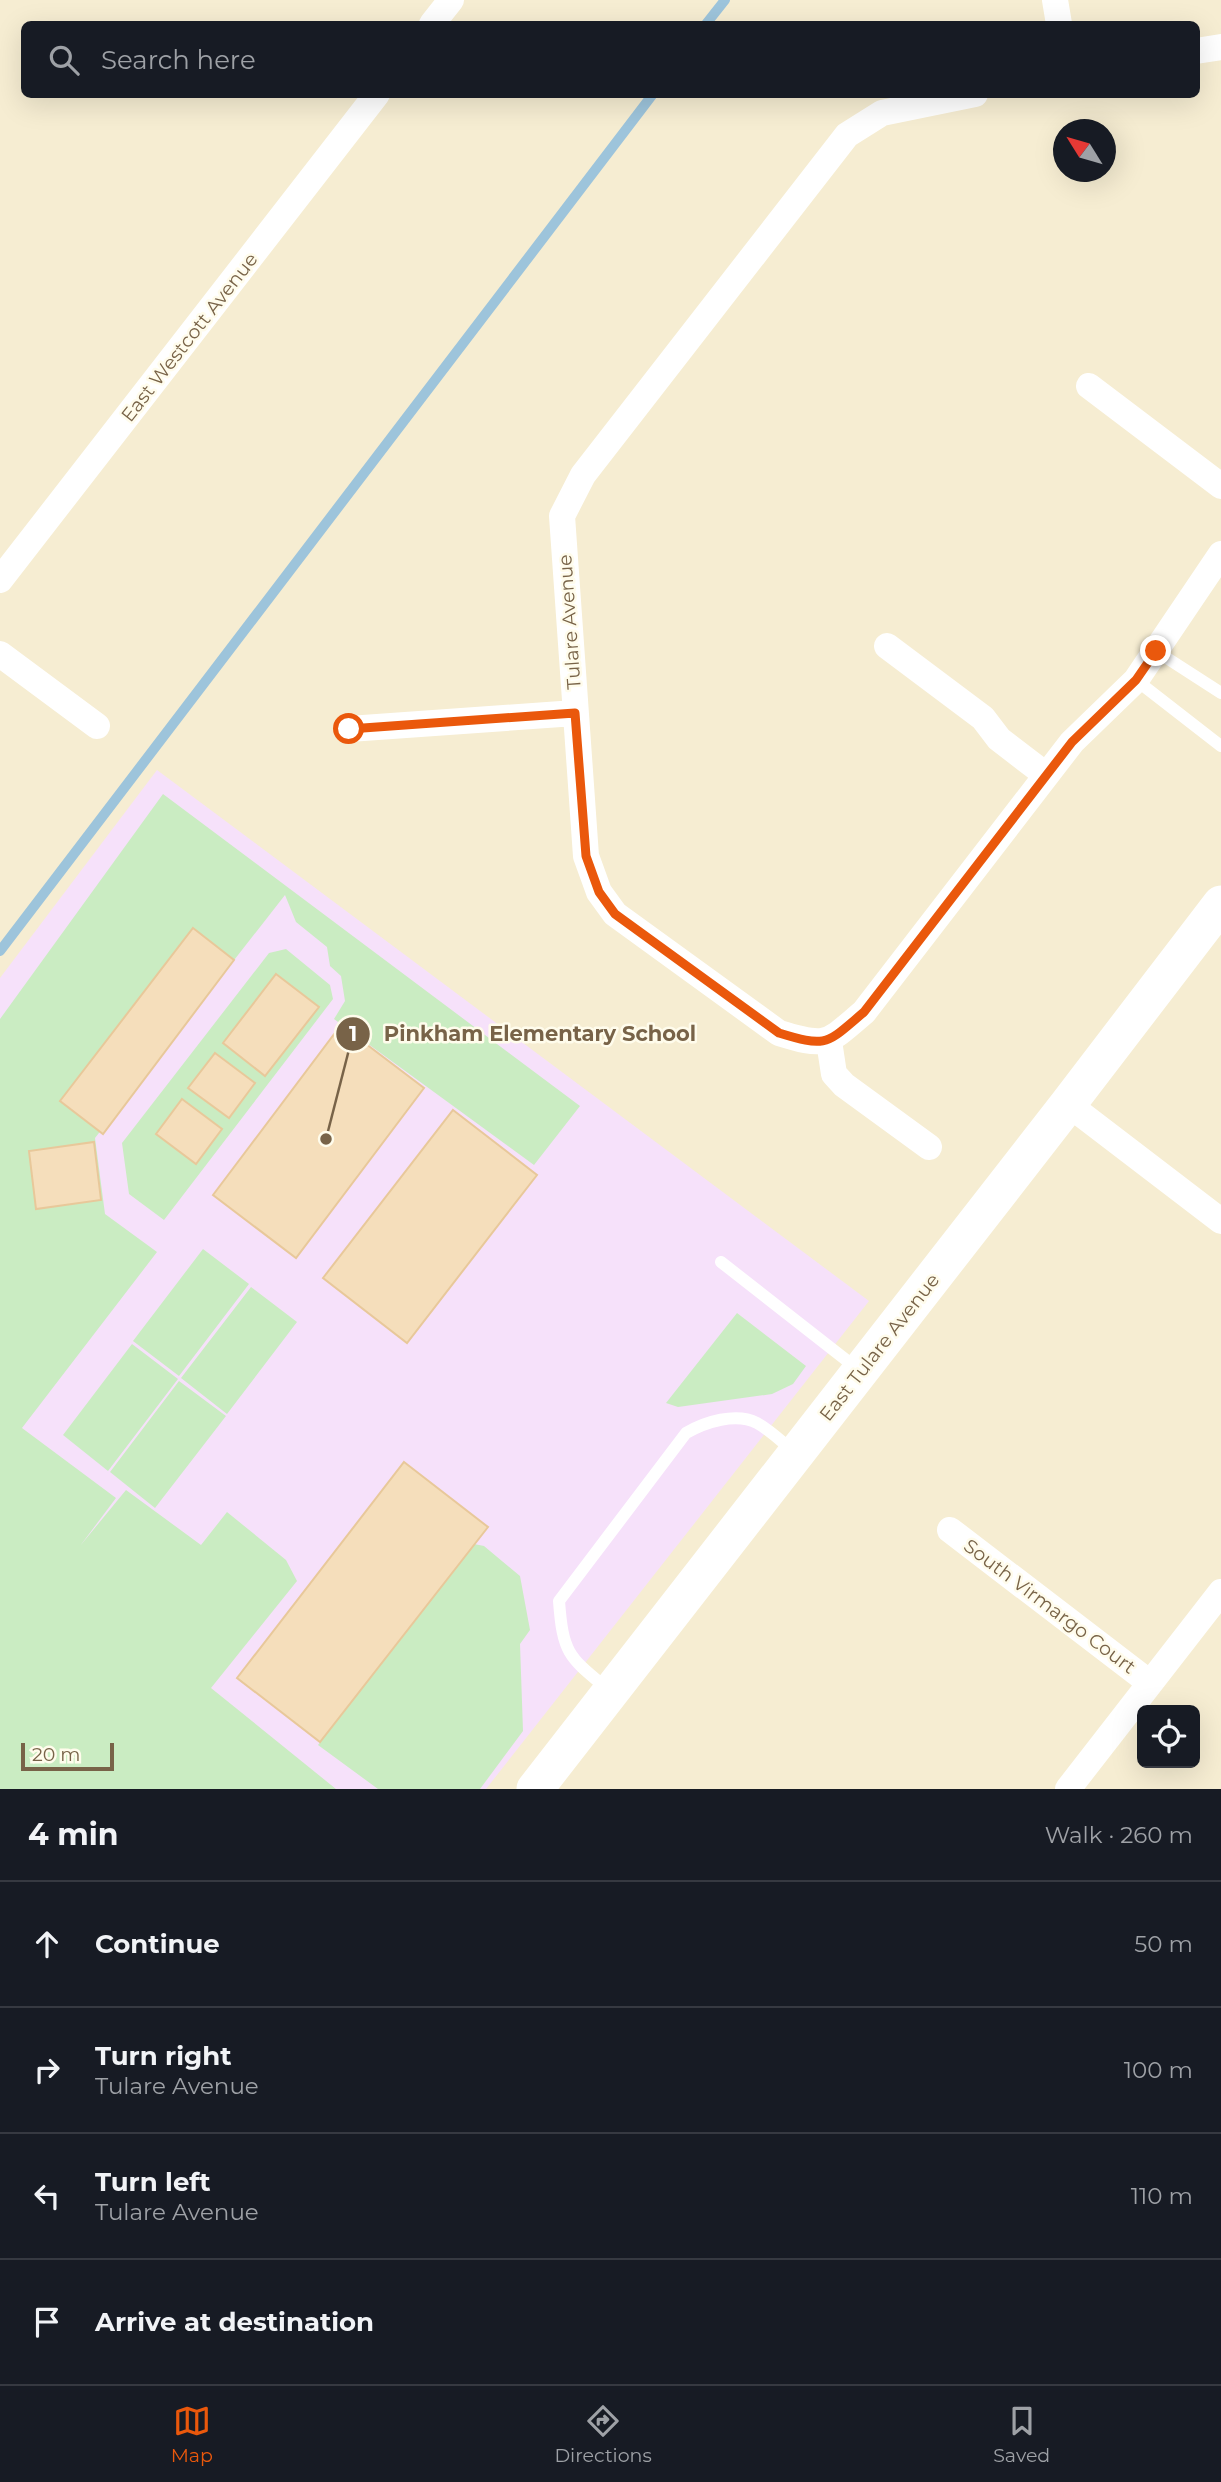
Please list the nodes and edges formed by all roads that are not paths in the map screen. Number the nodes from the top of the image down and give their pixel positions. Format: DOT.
graph roads {
  1 [pos="451,0"];
  2 [pos="1055,0"];
  3 [pos="434,21"];
  4 [pos="1058,21"];
  5 [pos="1221,47"];
  6 [pos="1200,50"];
  7 [pos="374,98"];
  8 [pos="955,98"];
  9 [pos="1089,386"];
  10 [pos="1221,486"];
  11 [pos="1221,554"];
  12 [pos="0,580"];
  13 [pos="887,646"];
  14 [pos="1156,651"];
  15 [pos="0,654"];
  16 [pos="1136,680"];
  17 [pos="1221,693"];
  18 [pos="575,713"];
  19 [pos="97,726"];
  20 [pos="349,729"];
  21 [pos="1221,746"];
  22 [pos="1046,775"];
  23 [pos="1221,904"];
  24 [pos="829,1041"];
  25 [pos="1068,1104"];
  26 [pos="929,1147"];
  27 [pos="1221,1222"];
  28 [pos="721,1262"];
  29 [pos="860,1371"];
  30 [pos="796,1453"];
  31 [pos="950,1530"];
  32 [pos="1221,1592"];
  33 [pos="1150,1683"];
  34 [pos="611,1691"];
  35 [pos="534,1789"];
  36 [pos="1068,1789"];
  1 -- 3 [label="street"];
  2 -- 4 [label="street"];
  5 -- 6 [label="street"];
  7 -- 12 [label="street, East Westcott Avenue"];
  8 -- 18 [label="street, Tulare Avenue"];
  9 -- 10 [label="street"];
  11 -- 14 [label="street"];
  13 -- 22 [label="street"];
  14 -- 16 [label="street"];
  14 -- 17 [label="lane"];
  15 -- 19 [label="street"];
  16 -- 21 [label="lane"];
  16 -- 22 [label="street"];
  18 -- 20 [label="street"];
  18 -- 24 [label="street, Tulare Avenue"];
  22 -- 24 [label="street"];
  23 -- 25 [label="street, East Tulare Avenue"];
  24 -- 26 [label="street"];
  25 -- 27 [label="street"];
  25 -- 29 [label="street, East Tulare Avenue"];
  28 -- 29 [label="lane"];
  29 -- 30 [label="street, East Tulare Avenue"];
  30 -- 34 [label="street, East Tulare Avenue"];
  30 -- 34 [label="lane"];
  31 -- 33 [label="street, South Virmargo Court"];
  32 -- 33 [label="street"];
  33 -- 36 [label="street"];
  34 -- 35 [label="street, East Tulare Avenue"];
}
